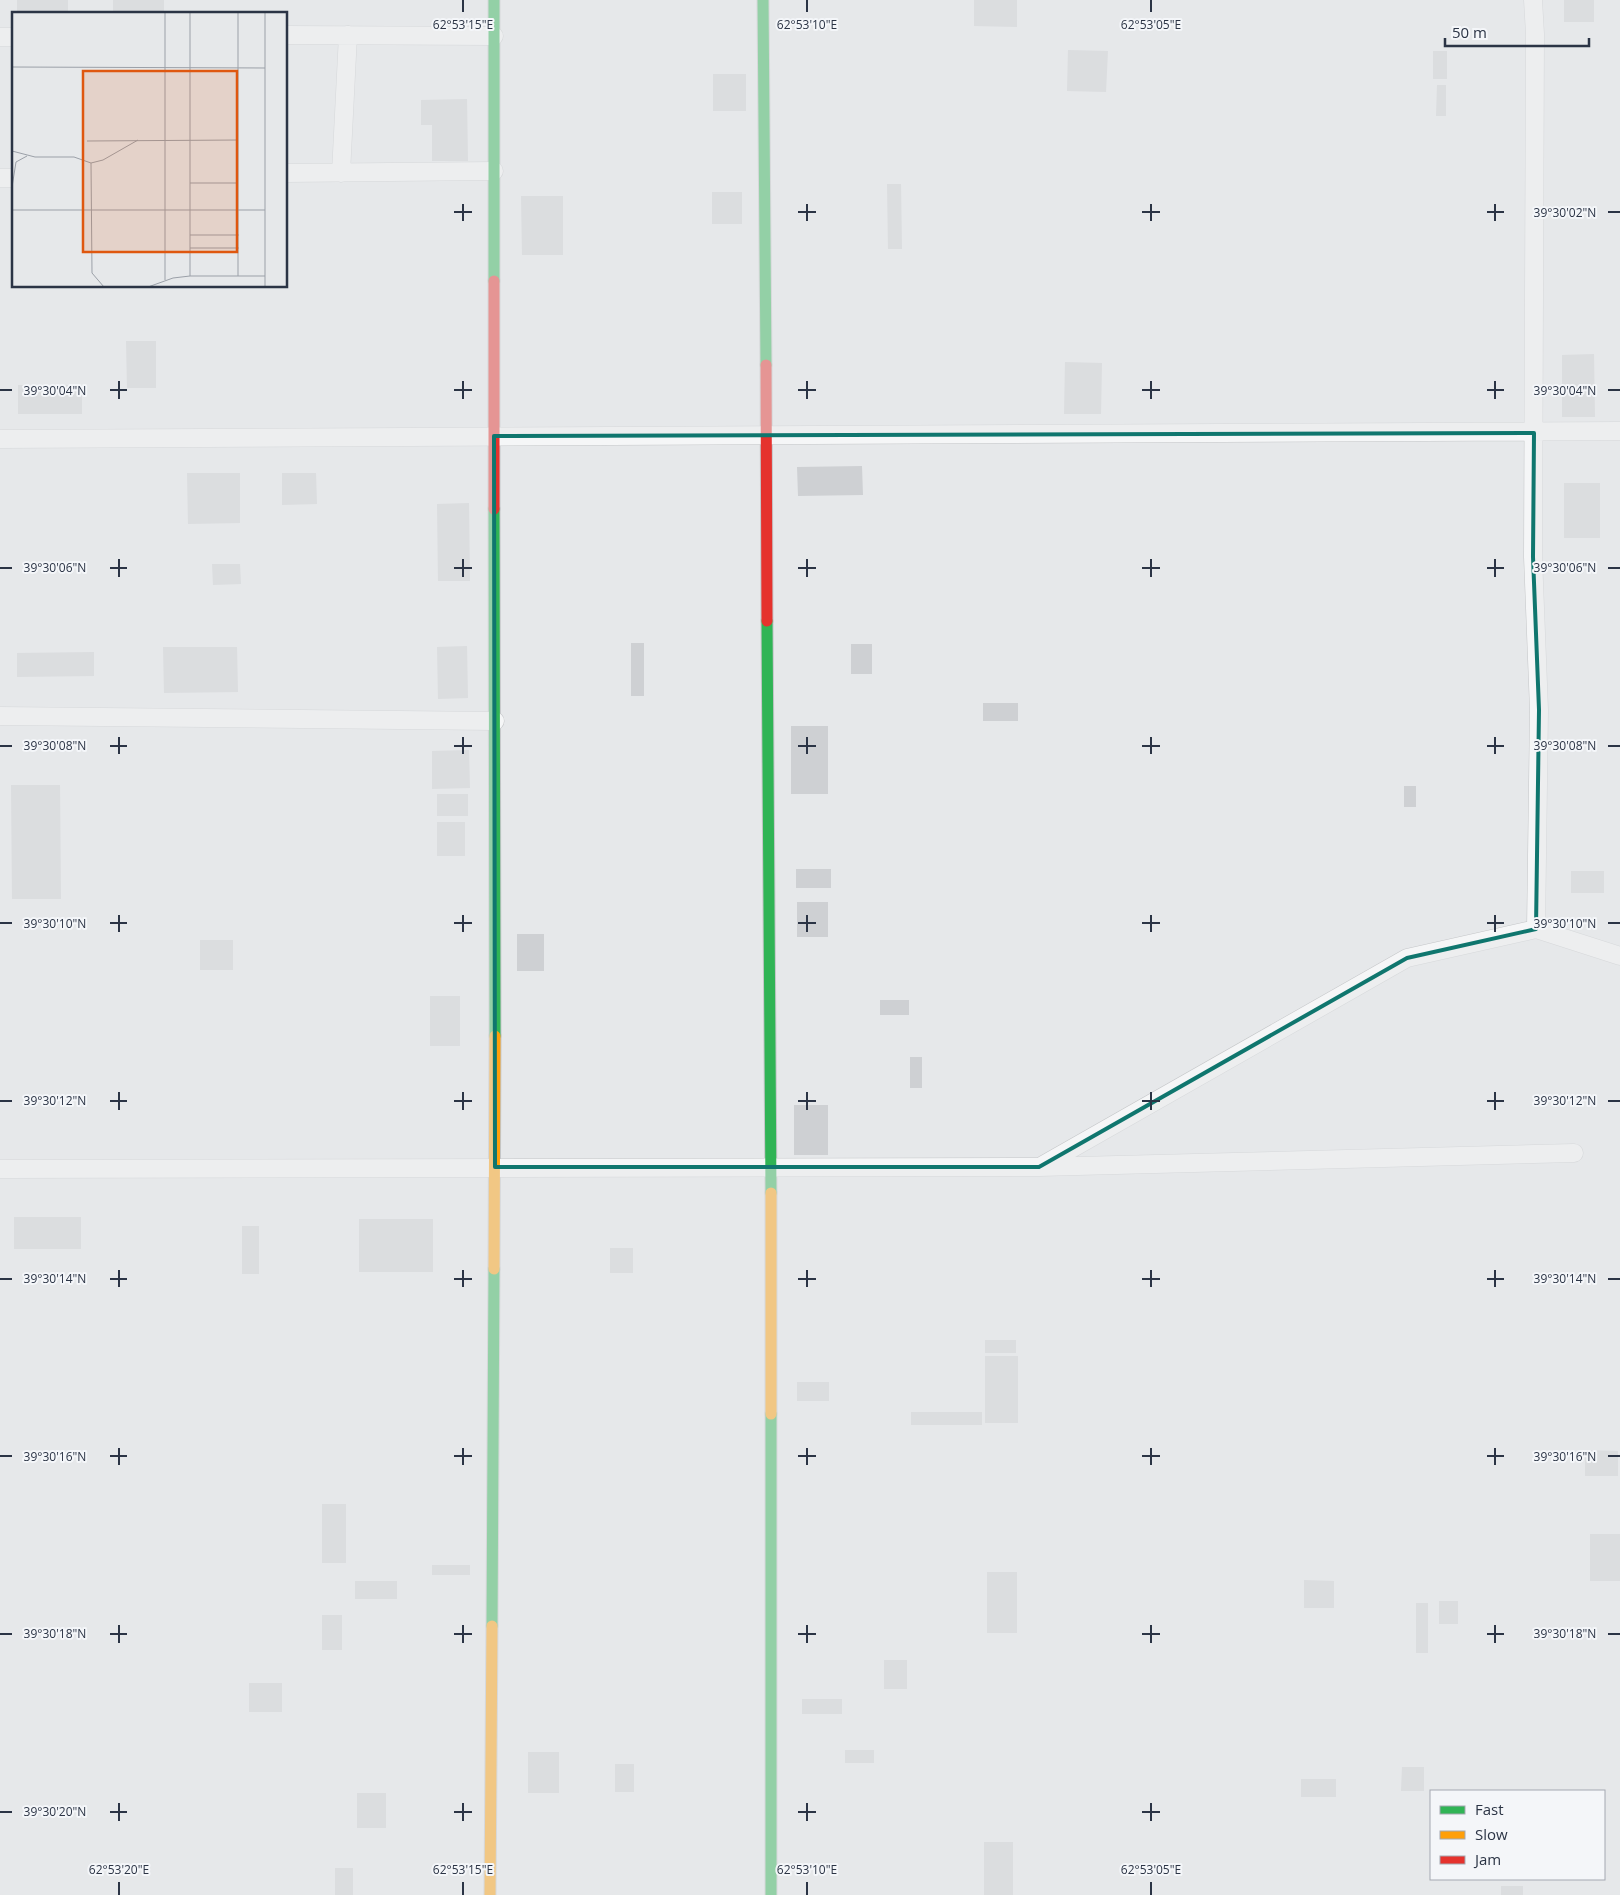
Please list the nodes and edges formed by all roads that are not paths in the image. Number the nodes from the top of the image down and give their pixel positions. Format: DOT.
graph roads {
  1 [pos="494,0"];
  2 [pos="763,0"];
  3 [pos="1533,0"];
  4 [pos="288,35"];
  5 [pos="348,35"];
  6 [pos="494,36"];
  7 [pos="494,171"];
  8 [pos="288,173"];
  9 [pos="341,173"];
  10 [pos="1620,431"];
  11 [pos="1534,433"];
  12 [pos="494,436"];
  13 [pos="766,436"];
  14 [pos="0,439"];
  15 [pos="0,716"];
  16 [pos="494,721"];
  17 [pos="1536,929"];
  18 [pos="1620,956"];
  19 [pos="1574,1153"];
  20 [pos="495,1167"];
  21 [pos="771,1167"];
  22 [pos="1040,1167"];
  23 [pos="0,1169"];
  24 [pos="490,1895"];
  25 [pos="771,1895"];
  1 -- 6 [label="street"];
  2 -- 13 [label="street"];
  3 -- 11 [label="street"];
  4 -- 5 [label="street"];
  5 -- 6 [label="street"];
  5 -- 9 [label="street"];
  6 -- 7 [label="street"];
  7 -- 9 [label="street"];
  7 -- 12 [label="street"];
  8 -- 9 [label="street"];
  10 -- 11 [label="street"];
  11 -- 13 [label="street"];
  11 -- 17 [label="street"];
  12 -- 13 [label="street"];
  12 -- 14 [label="street"];
  12 -- 16 [label="street"];
  13 -- 21 [label="street"];
  15 -- 16 [label="street"];
  16 -- 20 [label="street"];
  17 -- 18 [label="street"];
  17 -- 22 [label="street"];
  19 -- 22 [label="street"];
  20 -- 21 [label="street"];
  20 -- 23 [label="street"];
  20 -- 24 [label="street"];
  21 -- 22 [label="street"];
  21 -- 25 [label="street"];
}
